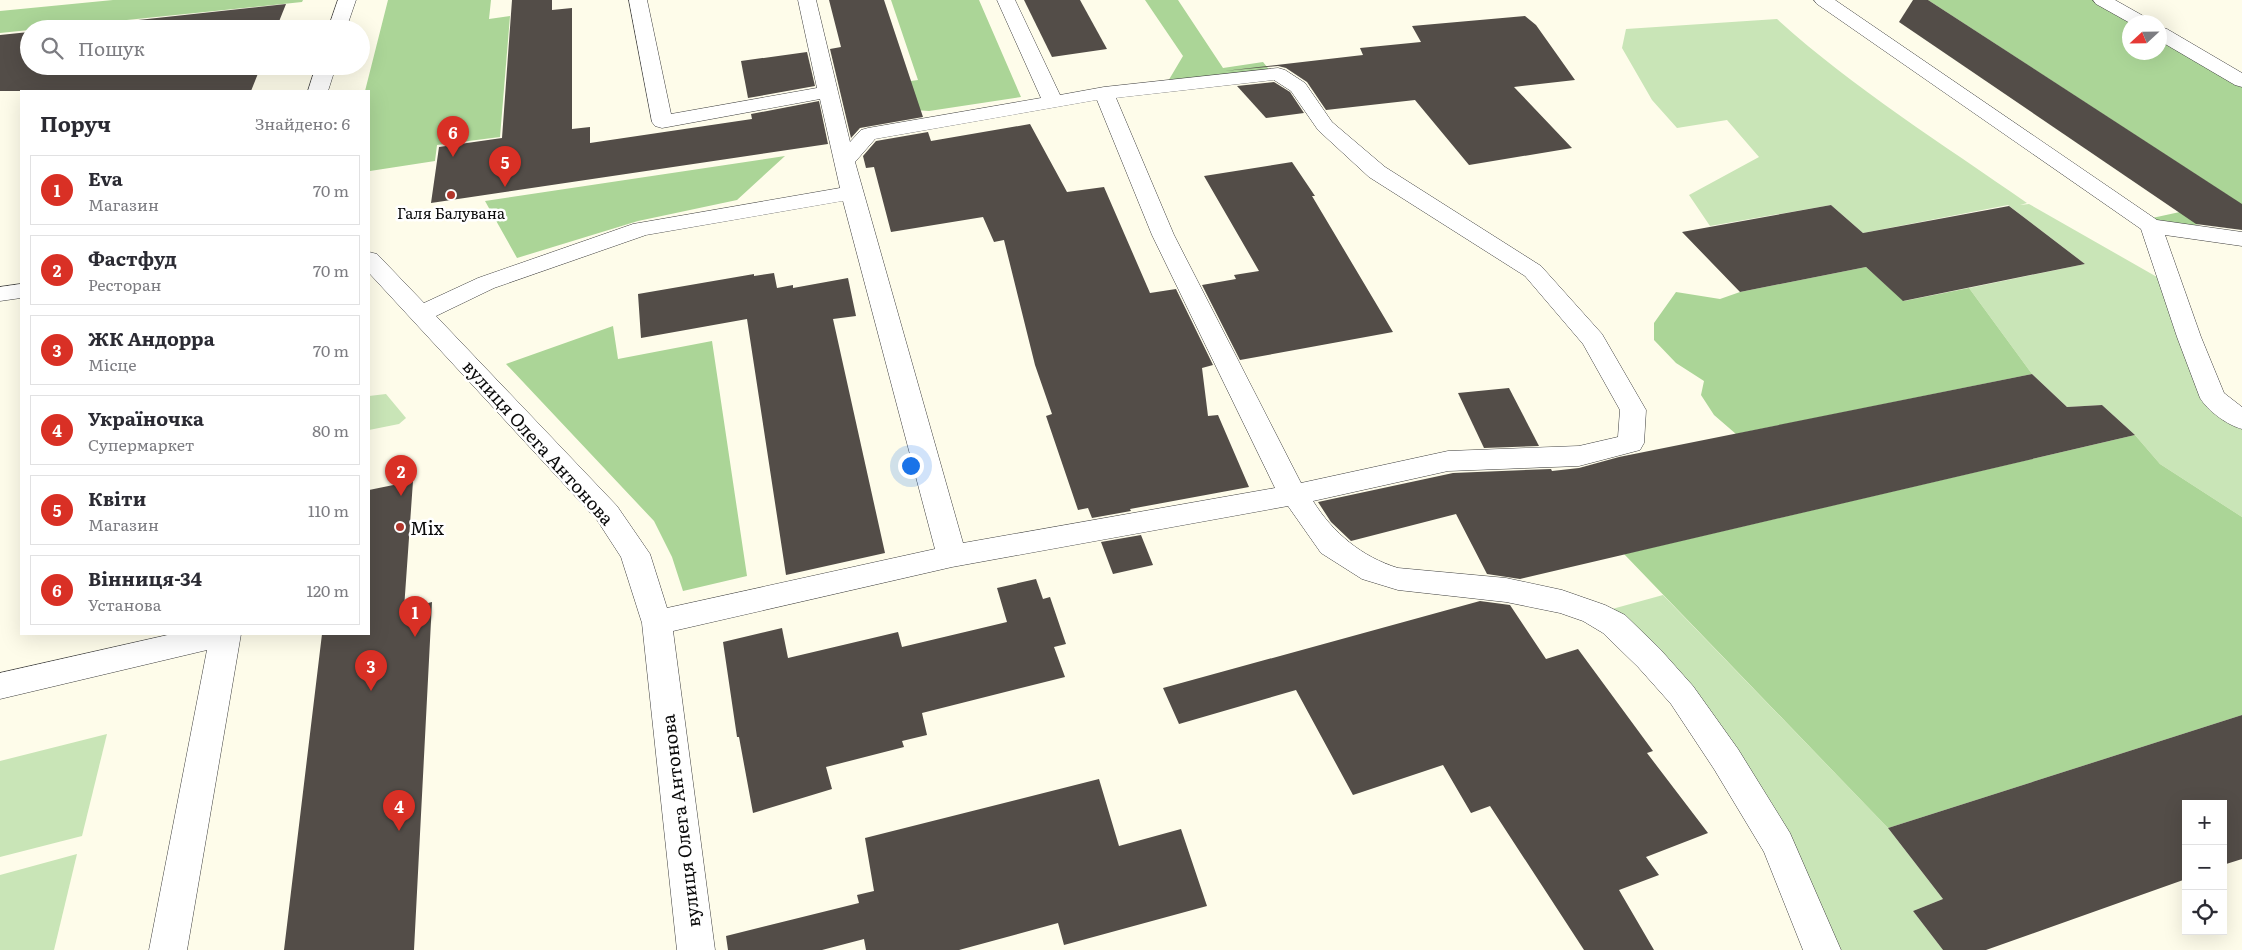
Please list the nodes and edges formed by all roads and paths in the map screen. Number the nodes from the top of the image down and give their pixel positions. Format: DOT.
graph roads {
  1 [pos="347,0"];
  2 [pos="638,0"];
  3 [pos="807,0"];
  4 [pos="1006,0"];
  5 [pos="1823,0"];
  6 [pos="2102,0"];
  7 [pos="2129,15"];
  8 [pos="340,20"];
  9 [pos="2167,37"];
  10 [pos="323,75"];
  11 [pos="2242,81"];
  12 [pos="318,90"];
  13 [pos="828,92"];
  14 [pos="1104,93"];
  15 [pos="1052,102"];
  16 [pos="844,161"];
  17 [pos="852,194"];
  18 [pos="2151,226"];
  19 [pos="2242,238"];
  20 [pos="370,260"];
  21 [pos="20,291"];
  22 [pos="0,294"];
  23 [pos="421,314"];
  24 [pos="2242,420"];
  25 [pos="1295,495"];
  26 [pos="952,556"];
  27 [pos="657,623"];
  28 [pos="221,635"];
  29 [pos="225,635"];
  30 [pos="0,686"];
  31 [pos="168,950"];
  32 [pos="696,950"];
  33 [pos="1822,950"];
  1 -- 8 [label="street"];
  2 -- 13 [label="street"];
  3 -- 13 [label="street"];
  4 -- 15 [label="street"];
  5 -- 18 [label="street"];
  6 -- 7 [label="street"];
  9 -- 11 [label="street"];
  10 -- 12 [label="street"];
  13 -- 16 [label="street"];
  14 -- 15 [label="street"];
  14 -- 25 [label="street"];
  14 -- 25 [label="street"];
  15 -- 16 [label="street"];
  16 -- 17 [label="street"];
  17 -- 23 [label="street"];
  17 -- 26 [label="street"];
  18 -- 19 [label="street"];
  18 -- 24 [label="street"];
  20 -- 23 [label="street, вулиця Олега Антонова"];
  21 -- 22 [label="street"];
  23 -- 27 [label="street, вулиця Олега Антонова"];
  25 -- 26 [label="street"];
  25 -- 33 [label="street"];
  26 -- 27 [label="street"];
  27 -- 32 [label="street, вулиця Олега Антонова"];
  28 -- 30 [label="street"];
  29 -- 31 [label="street"];
}
